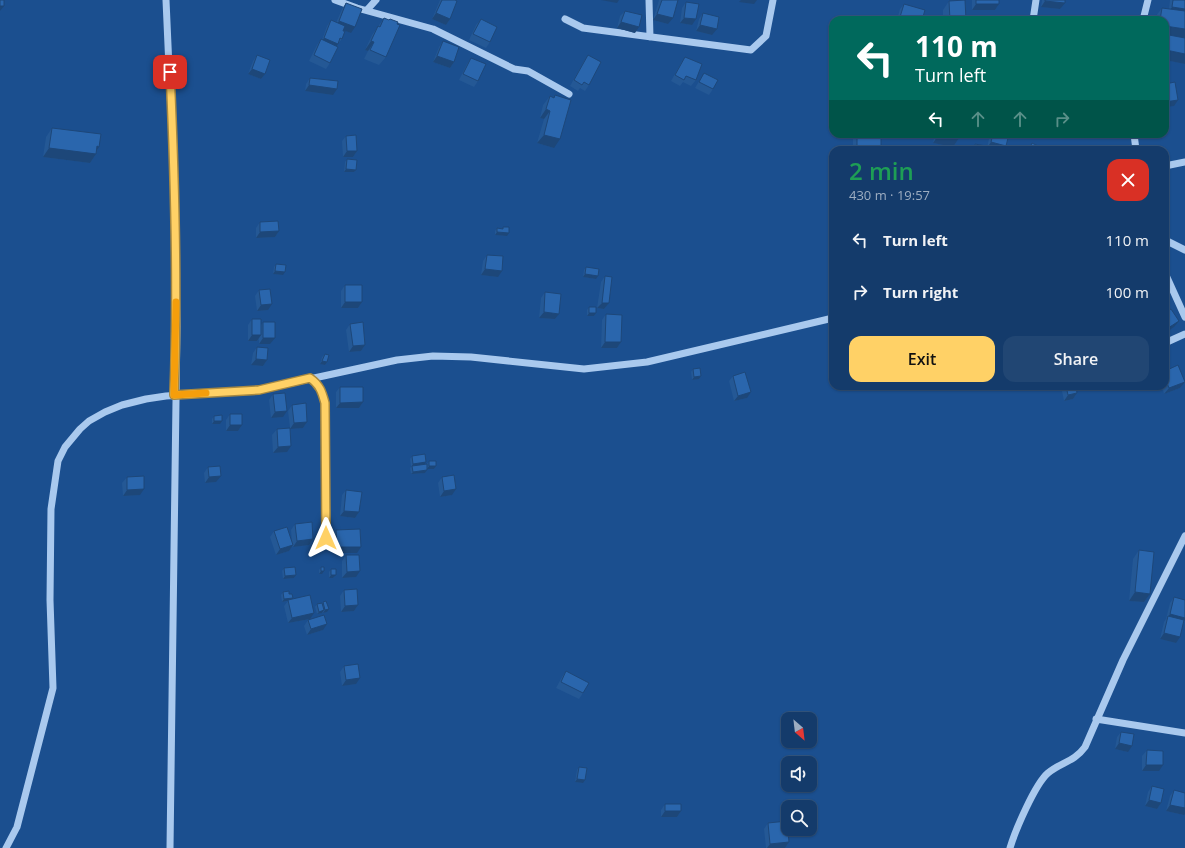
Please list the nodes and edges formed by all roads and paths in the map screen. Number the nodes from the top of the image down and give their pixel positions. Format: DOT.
graph roads {
  1 [pos="166,0"];
  2 [pos="335,0"];
  3 [pos="376,0"];
  4 [pos="650,0"];
  5 [pos="773,0"];
  6 [pos="1036,0"];
  7 [pos="1148,0"];
  8 [pos="367,10"];
  9 [pos="1034,16"];
  10 [pos="1144,16"];
  11 [pos="565,19"];
  12 [pos="650,37"];
  13 [pos="569,94"];
  14 [pos="1185,162"];
  15 [pos="1169,165"];
  16 [pos="1169,242"];
  17 [pos="1185,250"];
  18 [pos="1169,283"];
  19 [pos="1185,317"];
  20 [pos="829,319"];
  21 [pos="1185,334"];
  22 [pos="1169,341"];
  23 [pos="310,378"];
  24 [pos="174,395"];
  25 [pos="1185,536"];
  26 [pos="326,538"];
  27 [pos="1096,719"];
  28 [pos="1185,733"];
  29 [pos="6,848"];
  30 [pos="170,848"];
  31 [pos="1010,848"];
  1 -- 24 [label="street"];
  2 -- 8 [label="street"];
  3 -- 8 [label="street"];
  4 -- 12 [label="street"];
  5 -- 12 [label="street"];
  6 -- 9 [label="street"];
  7 -- 10 [label="street"];
  8 -- 13 [label="street"];
  11 -- 12 [label="street"];
  14 -- 15 [label="street"];
  16 -- 17 [label="street"];
  18 -- 19 [label="street"];
  20 -- 23 [label="street"];
  21 -- 22 [label="street"];
  23 -- 24 [label="street"];
  23 -- 26 [label="street"];
  24 -- 29 [label="street"];
  24 -- 30 [label="street"];
  25 -- 27 [label="street"];
  27 -- 28 [label="street"];
  27 -- 31 [label="street"];
}
